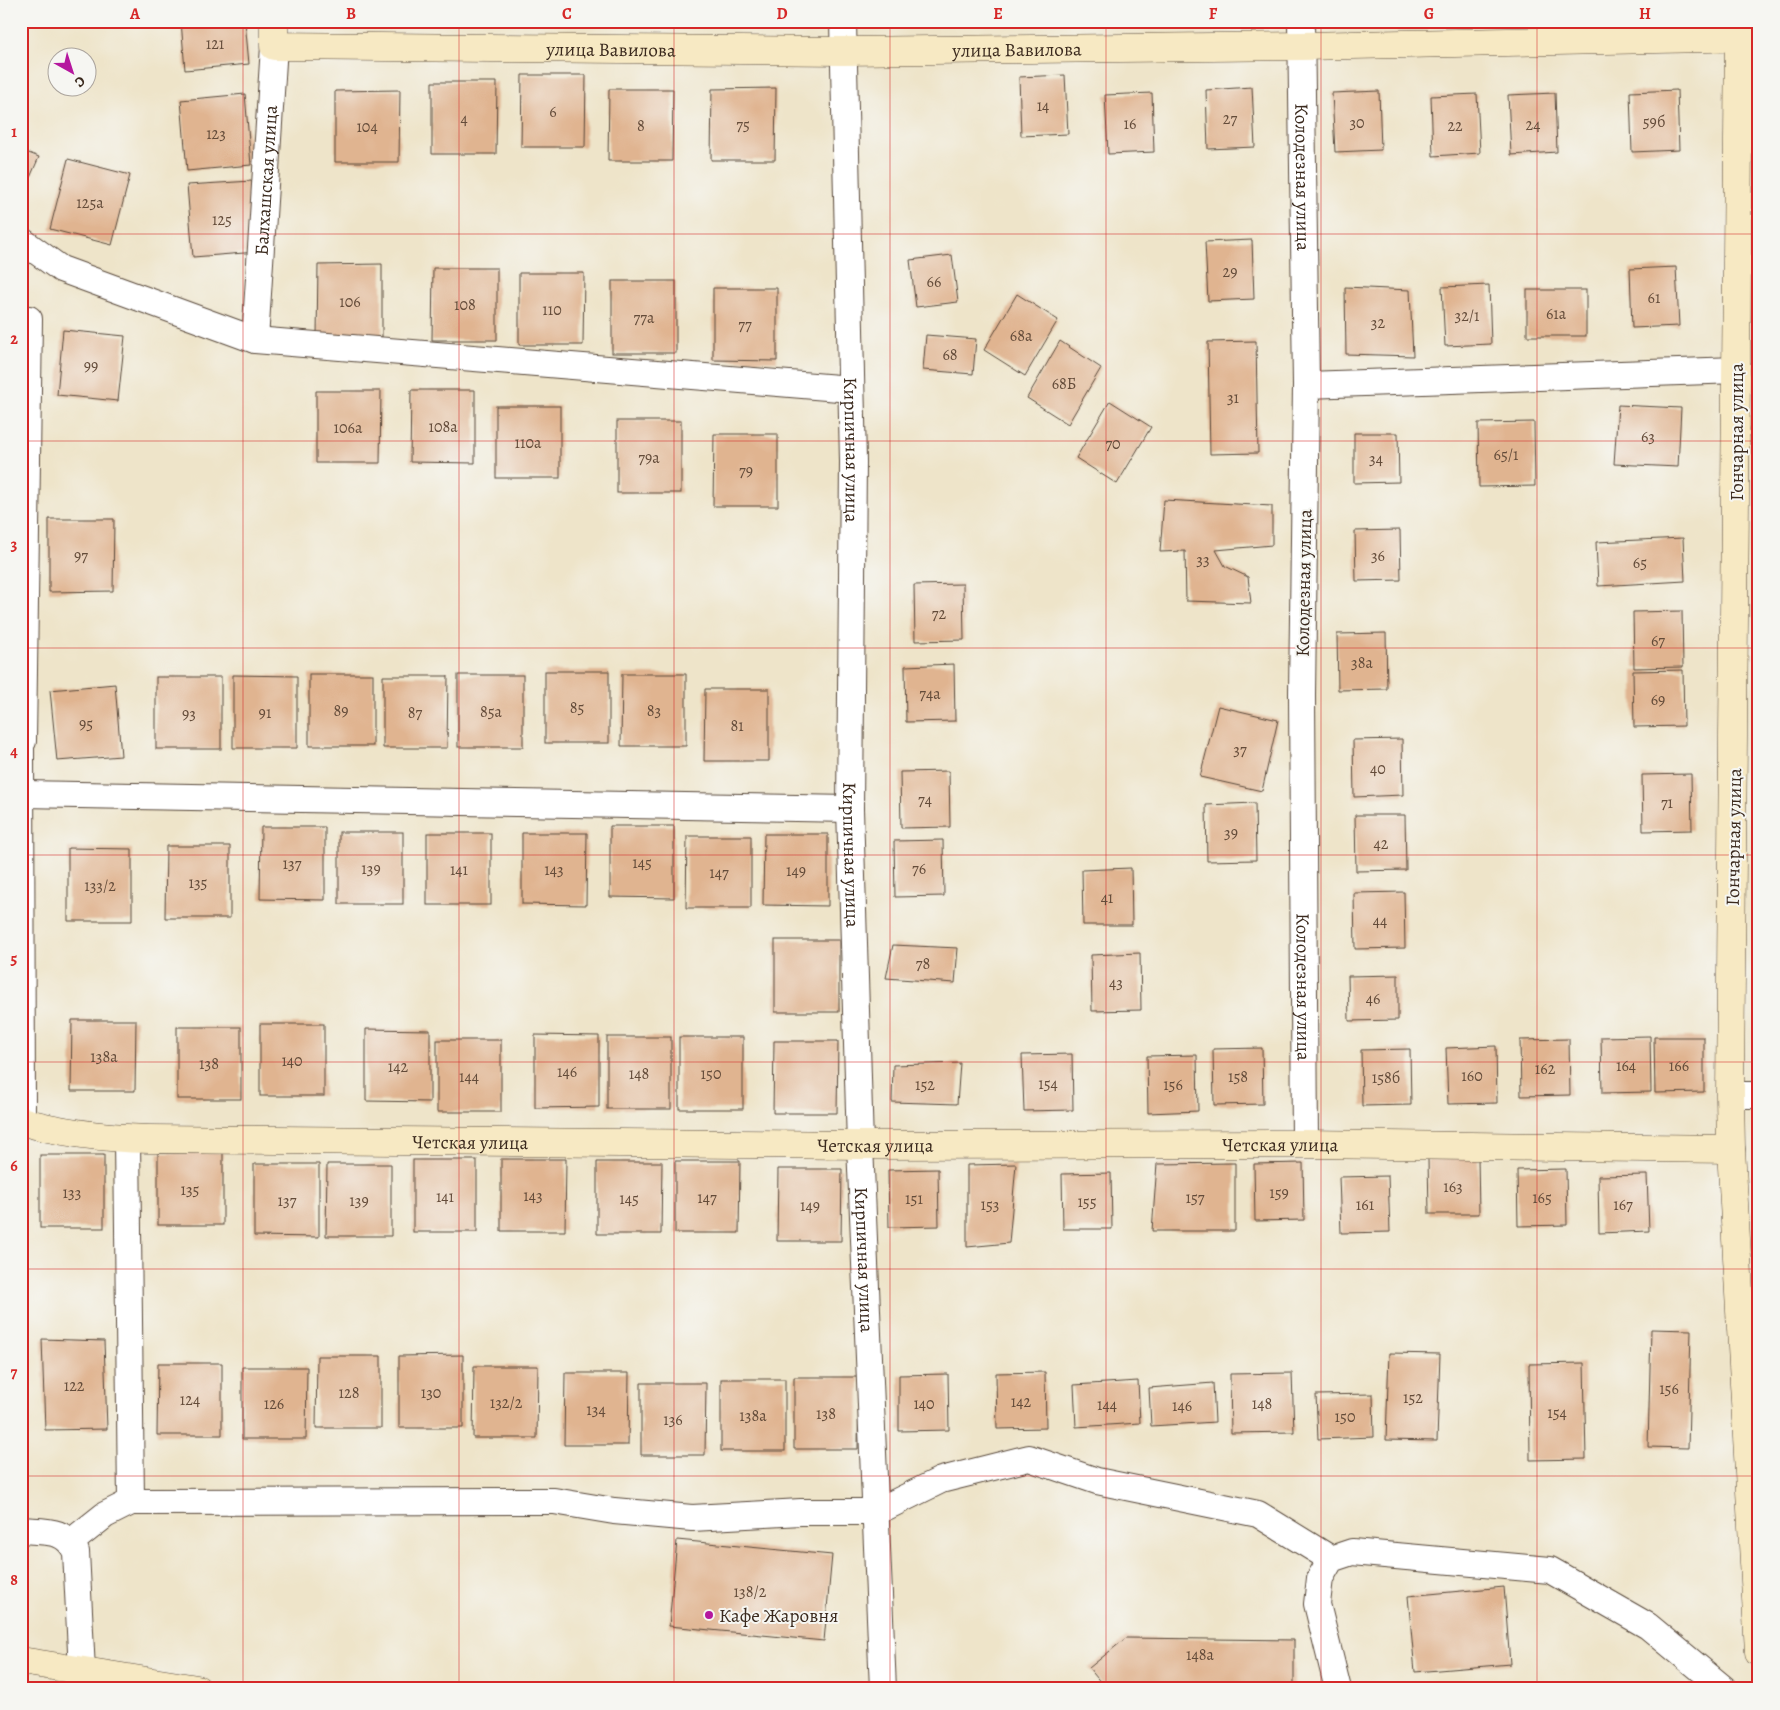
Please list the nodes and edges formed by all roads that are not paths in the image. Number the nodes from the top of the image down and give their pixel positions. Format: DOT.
graph roads {
  1 [pos="843,21"];
  2 [pos="1746,32"];
  3 [pos="274,34"];
  4 [pos="1301,34"];
  5 [pos="842,51"];
  6 [pos="21,240"];
  7 [pos="28,319"];
  8 [pos="256,340"];
  9 [pos="1737,370"];
  10 [pos="1306,385"];
  11 [pos="852,389"];
  12 [pos="22,741"];
  13 [pos="22,794"];
  14 [pos="850,809"];
  15 [pos="1730,1095"];
  16 [pos="1759,1095"];
  17 [pos="21,1121"];
  18 [pos="127,1138"];
  19 [pos="1305,1144"];
  20 [pos="860,1145"];
  21 [pos="1731,1148"];
  22 [pos="131,1502"];
  23 [pos="876,1512"];
  24 [pos="21,1530"];
  25 [pos="71,1542"];
  26 [pos="1331,1559"];
  27 [pos="1759,1652"];
  28 [pos="21,1661"];
  29 [pos="82,1670"];
  30 [pos="197,1689"];
  31 [pos="883,1689"];
  32 [pos="1338,1689"];
  33 [pos="1724,1689"];
  1 -- 5 [label="street, Кирпичная улица"];
  2 -- 4 [label="street, улица Вавилова"];
  2 -- 9 [label="street, Гончарная улица"];
  3 -- 5 [label="street, улица Вавилова"];
  3 -- 8 [label="street, Балхашская улица"];
  4 -- 5 [label="street, улица Вавилова"];
  4 -- 10 [label="street, Колодезная улица"];
  5 -- 11 [label="street, Кирпичная улица"];
  6 -- 8 [label="street"];
  7 -- 12 [label="street"];
  8 -- 11 [label="street"];
  9 -- 10 [label="street"];
  9 -- 15 [label="street, Гончарная улица"];
  10 -- 19 [label="street, Колодезная улица"];
  11 -- 14 [label="street, Кирпичная улица"];
  12 -- 13 [label="street"];
  13 -- 14 [label="street"];
  13 -- 17 [label="street"];
  14 -- 20 [label="street, Кирпичная улица"];
  15 -- 16 [label="street"];
  15 -- 21 [label="street, Гончарная улица"];
  17 -- 18 [label="street, Четская улица"];
  18 -- 20 [label="street, Четская улица"];
  18 -- 22 [label="street"];
  19 -- 20 [label="street, Четская улица"];
  19 -- 21 [label="street, Четская улица"];
  20 -- 23 [label="street, Кирпичная улица"];
  21 -- 27 [label="street, Гончарная улица"];
  22 -- 23 [label="street"];
  22 -- 25 [label="street"];
  23 -- 26 [label="street"];
  23 -- 31 [label="street, Кирпичная улица"];
  24 -- 25 [label="street"];
  25 -- 29 [label="street"];
  26 -- 32 [label="street"];
  26 -- 33 [label="street"];
  28 -- 29 [label="street"];
  29 -- 30 [label="street"];
}
